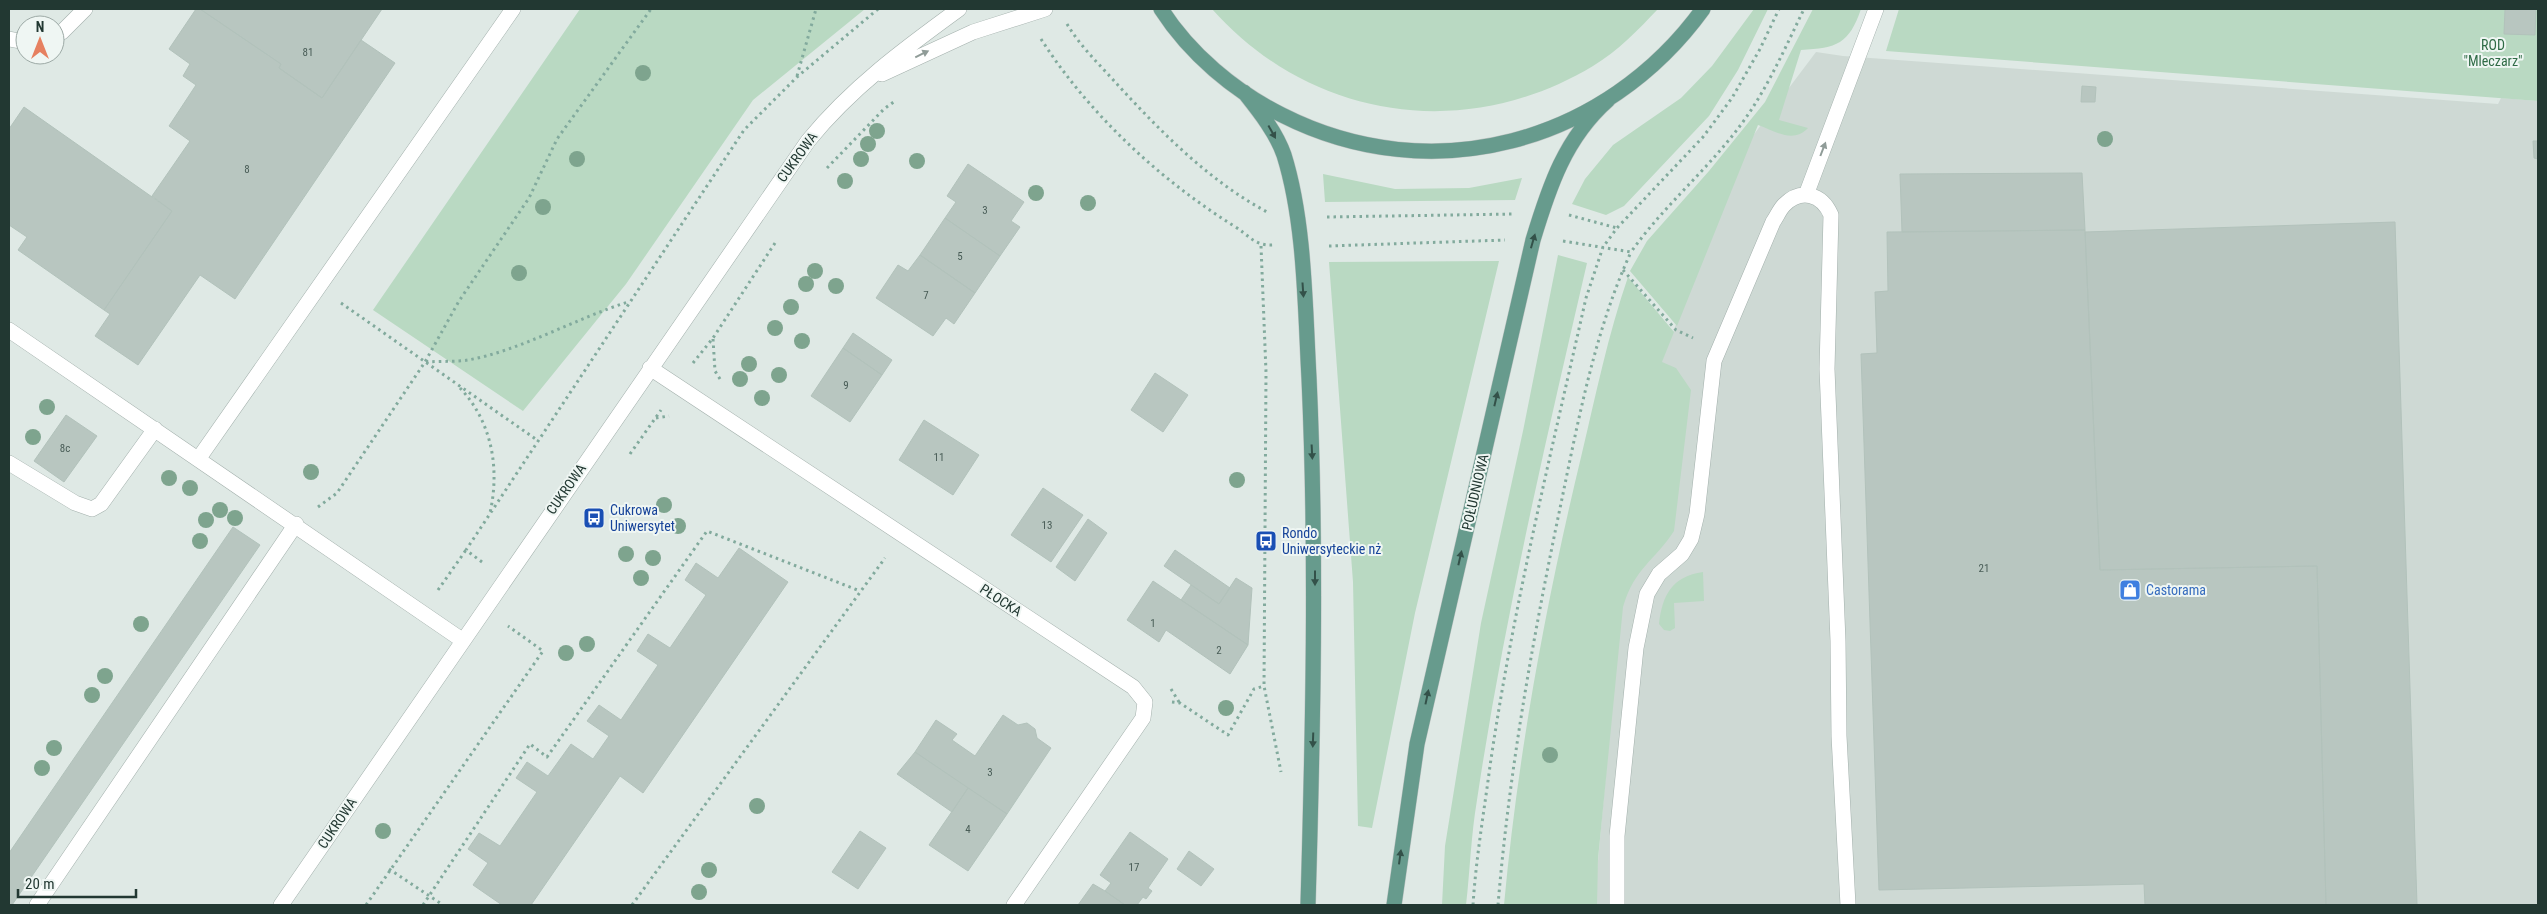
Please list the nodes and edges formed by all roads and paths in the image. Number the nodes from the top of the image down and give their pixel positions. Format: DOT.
graph roads {
  1 [pos="85,9"];
  2 [pos="513,9"];
  3 [pos="651,9"];
  4 [pos="816,9"];
  5 [pos="878,9"];
  6 [pos="959,9"];
  7 [pos="1045,9"];
  8 [pos="1703,9"];
  9 [pos="1778,9"];
  10 [pos="1804,9"];
  11 [pos="1876,9"];
  12 [pos="1160,11"];
  13 [pos="1066,23"];
  14 [pos="65,29"];
  15 [pos="1040,36"];
  16 [pos="797,77"];
  17 [pos="862,83"];
  18 [pos="1244,92"];
  19 [pos="900,98"];
  20 [pos="1608,100"];
  21 [pos="826,169"];
  22 [pos="1806,195"];
  23 [pos="1518,214"];
  24 [pos="1563,214"];
  25 [pos="1276,217"];
  26 [pos="1318,217"];
  27 [pos="1616,228"];
  28 [pos="1512,239"];
  29 [pos="777,240"];
  30 [pos="1557,241"];
  31 [pos="1281,245"];
  32 [pos="1261,246"];
  33 [pos="1321,246"];
  34 [pos="1603,247"];
  35 [pos="1631,252"];
  36 [pos="1623,270"];
  37 [pos="628,302"];
  38 [pos="358,314"];
  39 [pos="9,330"];
  40 [pos="1719,350"];
  41 [pos="425,362"];
  42 [pos="650,368"];
  43 [pos="454,382"];
  44 [pos="678,386"];
  45 [pos="155,429"];
  46 [pos="538,440"];
  47 [pos="199,458"];
  48 [pos="627,458"];
  49 [pos="9,462"];
  50 [pos="489,516"];
  51 [pos="296,524"];
  52 [pos="466,550"];
  53 [pos="889,552"];
  54 [pos="486,565"];
  55 [pos="860,591"];
  56 [pos="422,612"];
  57 [pos="508,626"];
  58 [pos="462,640"];
  59 [pos="1264,686"];
  60 [pos="1144,702"];
  61 [pos="1283,780"];
  62 [pos="389,869"];
  63 [pos="429,896"];
  64 [pos="37,905"];
  65 [pos="281,905"];
  66 [pos="366,905"];
  67 [pos="423,905"];
  68 [pos="444,905"];
  69 [pos="632,905"];
  70 [pos="1014,905"];
  71 [pos="1308,905"];
  72 [pos="1394,905"];
  73 [pos="1474,905"];
  74 [pos="1498,905"];
  75 [pos="1617,905"];
  76 [pos="1848,905"];
  1 -- 14 [label="street"];
  2 -- 47 [label="street"];
  3 -- 41 [label="path"];
  4 -- 16 [label="path"];
  5 -- 16 [label="path"];
  6 -- 17 [label="street, CUKROWA"];
  17 -- 7 [label="street, CUKROWA, one-way"];
  8 -- 20 [label="main road"];
  9 -- 27 [label="path"];
  10 -- 35 [label="path"];
  22 -- 11 [label="street, one-way"];
  12 -- 18 [label="main road"];
  13 -- 25 [label="path"];
  15 -- 32 [label="path"];
  16 -- 37 [label="path"];
  17 -- 42 [label="street, CUKROWA"];
  18 -- 20 [label="main road"];
  18 -- 71 [label="main road, one-way"];
  19 -- 21 [label="path"];
  72 -- 20 [label="main road, POŁUDNIOWA, one-way"];
  22 -- 40 [label="street"];
  22 -- 76 [label="street"];
  23 -- 26 [label="path"];
  24 -- 27 [label="path"];
  27 -- 34 [label="path"];
  28 -- 33 [label="path"];
  29 -- 44 [label="path"];
  30 -- 34 [label="path"];
  31 -- 32 [label="path"];
  32 -- 59 [label="path"];
  34 -- 35 [label="path"];
  34 -- 73 [label="path"];
  35 -- 36 [label="path"];
  36 -- 40 [label="path"];
  36 -- 74 [label="path"];
  37 -- 41 [label="path"];
  37 -- 46 [label="path"];
  38 -- 41 [label="path"];
  39 -- 45 [label="street"];
  40 -- 75 [label="street"];
  41 -- 43 [label="path"];
  41 -- 51 [label="path"];
  42 -- 44 [label="street, PŁOCKA"];
  42 -- 58 [label="street, CUKROWA"];
  43 -- 46 [label="path"];
  43 -- 50 [label="path"];
  44 -- 48 [label="path"];
  44 -- 60 [label="street, PŁOCKA"];
  45 -- 47 [label="street"];
  45 -- 49 [label="street"];
  46 -- 50 [label="path"];
  47 -- 51 [label="street"];
  50 -- 52 [label="path"];
  51 -- 56 [label="street"];
  51 -- 64 [label="street"];
  52 -- 54 [label="path"];
  52 -- 56 [label="path"];
  53 -- 55 [label="path"];
  55 -- 63 [label="path"];
  55 -- 69 [label="path"];
  56 -- 58 [label="street"];
  57 -- 62 [label="path"];
  58 -- 65 [label="street, CUKROWA"];
  59 -- 60 [label="path"];
  59 -- 61 [label="path"];
  60 -- 70 [label="street"];
  62 -- 63 [label="path"];
  62 -- 66 [label="path"];
  63 -- 67 [label="path"];
  63 -- 68 [label="path"];
}
